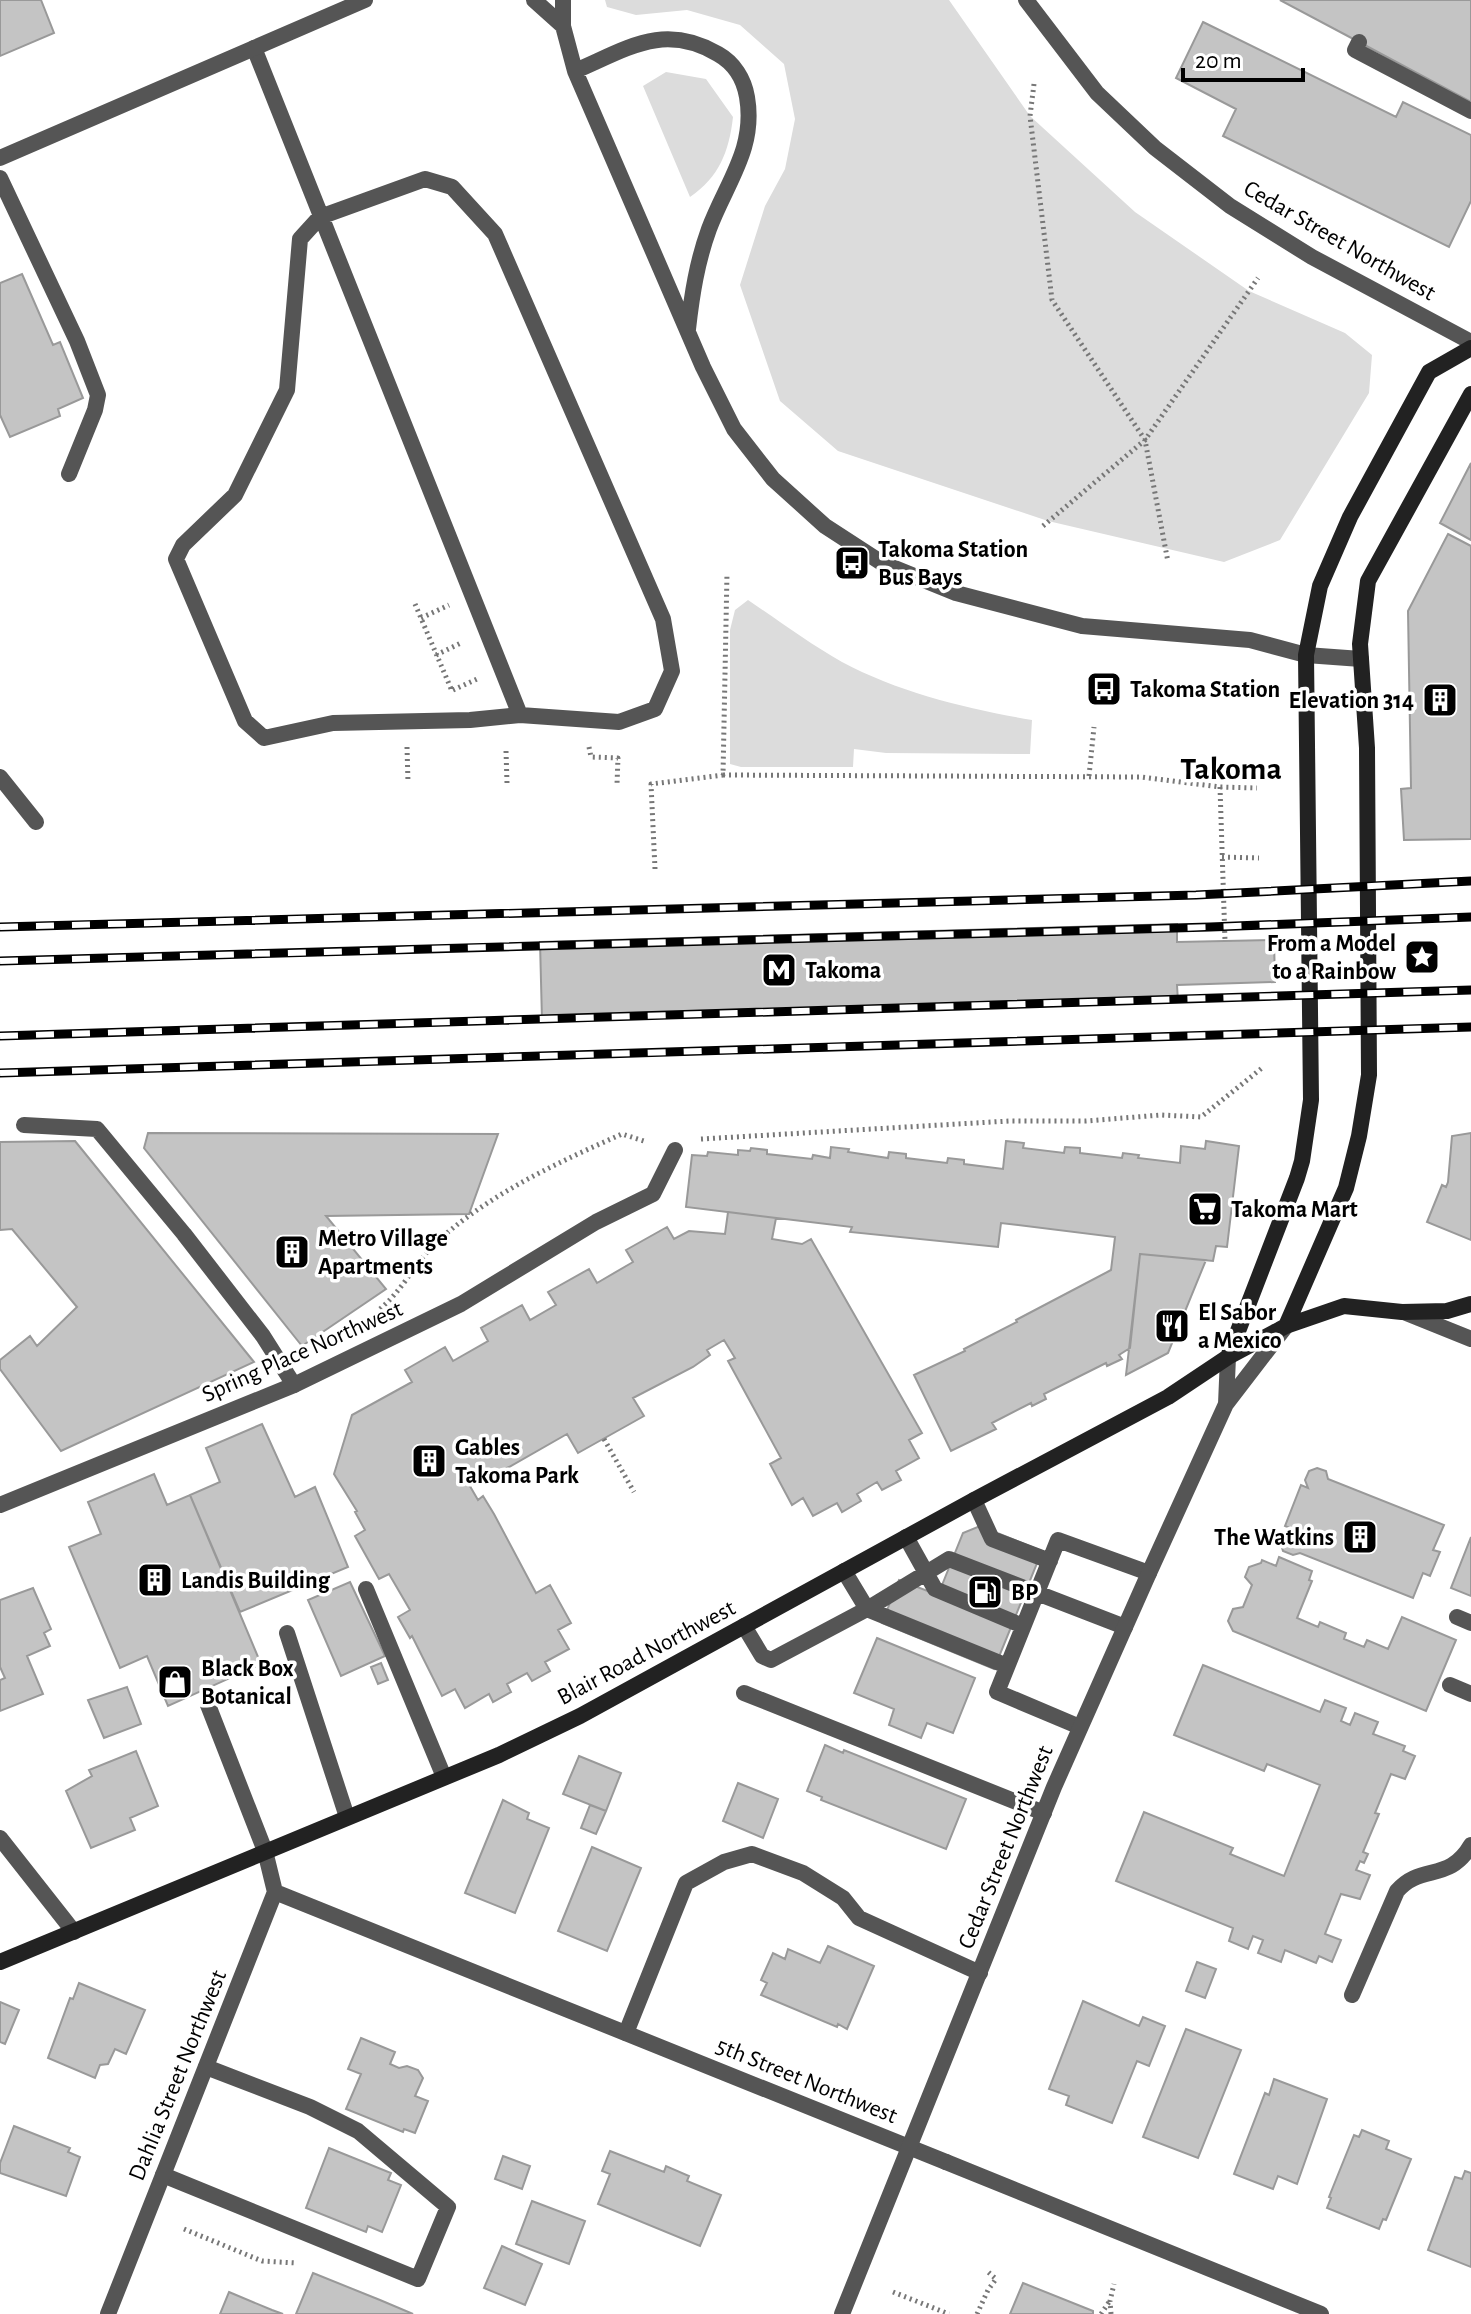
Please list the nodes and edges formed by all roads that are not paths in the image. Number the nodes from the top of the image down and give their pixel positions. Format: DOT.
graph roads {
  1 [pos="365,0"];
  2 [pos="534,0"];
  3 [pos="563,0"];
  4 [pos="1026,0"];
  5 [pos="563,26"];
  6 [pos="1359,42"];
  7 [pos="254,48"];
  8 [pos="575,71"];
  9 [pos="1471,111"];
  10 [pos="0,158"];
  11 [pos="0,178"];
  12 [pos="320,217"];
  13 [pos="688,333"];
  14 [pos="1471,345"];
  15 [pos="1471,394"];
  16 [pos="69,474"];
  17 [pos="1306,655"];
  18 [pos="1361,659"];
  19 [pos="520,715"];
  20 [pos="0,777"];
  21 [pos="36,822"];
  22 [pos="24,1125"];
  23 [pos="675,1150"];
  24 [pos="1471,1304"];
  25 [pos="1402,1312"];
  26 [pos="1286,1326"];
  27 [pos="1471,1339"];
  28 [pos="1228,1357"];
  29 [pos="294,1385"];
  30 [pos="1226,1404"];
  31 [pos="974,1500"];
  32 [pos="0,1505"];
  33 [pos="906,1537"];
  34 [pos="1050,1561"];
  35 [pos="844,1571"];
  36 [pos="926,1572"];
  37 [pos="1149,1573"];
  38 [pos="366,1589"];
  39 [pos="1036,1594"];
  40 [pos="867,1609"];
  41 [pos="744,1626"];
  42 [pos="1023,1626"];
  43 [pos="1125,1627"];
  44 [pos="287,1633"];
  45 [pos="1007,1666"];
  46 [pos="1450,1685"];
  47 [pos="744,1693"];
  48 [pos="1471,1694"];
  49 [pos="208,1705"];
  50 [pos="1080,1727"];
  51 [pos="444,1777"];
  52 [pos="1044,1813"];
  53 [pos="347,1817"];
  54 [pos="0,1838"];
  55 [pos="1471,1845"];
  56 [pos="265,1851"];
  57 [pos="275,1892"];
  58 [pos="74,1932"];
  59 [pos="0,1962"];
  60 [pos="980,1973"];
  61 [pos="1352,1995"];
  62 [pos="626,2033"];
  63 [pos="206,2067"];
  64 [pos="910,2148"];
  65 [pos="163,2175"];
  66 [pos="108,2314"];
  67 [pos="842,2314"];
  68 [pos="1321,2314"];
  1 -- 7 [label="street"];
  2 -- 5 [label="street"];
  3 -- 5 [label="street"];
  4 -- 14 [label="street, Cedar Street Northwest"];
  5 -- 8 [label="street"];
  6 -- 9 [label="street"];
  7 -- 10 [label="street"];
  7 -- 12 [label="street"];
  8 -- 13 [label="street"];
  8 -- 13 [label="street"];
  11 -- 16 [label="street"];
  12 -- 19 [label="street"];
  12 -- 19 [label="street"];
  12 -- 19 [label="street"];
  13 -- 17 [label="street"];
  14 -- 17 [label="main road, Cedar Street Northwest"];
  15 -- 18 [label="main road, Cedar Street Northwest"];
  17 -- 18 [label="street"];
  17 -- 28 [label="main road, Cedar Street Northwest"];
  18 -- 26 [label="main road, Cedar Street Northwest"];
  20 -- 21 [label="street"];
  22 -- 29 [label="street"];
  23 -- 29 [label="street, Spring Place Northwest"];
  24 -- 25 [label="main road"];
  25 -- 26 [label="main road, Blair Road Northwest"];
  25 -- 27 [label="street"];
  26 -- 28 [label="main road, Blair Road Northwest"];
  26 -- 30 [label="street, Cedar Street Northwest"];
  28 -- 30 [label="street, Cedar Street Northwest"];
  28 -- 31 [label="main road, Blair Road Northwest"];
  29 -- 32 [label="street, Spring Place Northwest"];
  30 -- 37 [label="street, Cedar Street Northwest"];
  31 -- 33 [label="main road, Blair Road Northwest"];
  31 -- 34 [label="street"];
  33 -- 35 [label="main road, Blair Road Northwest"];
  33 -- 36 [label="street"];
  34 -- 37 [label="street"];
  34 -- 39 [label="street"];
  35 -- 40 [label="street"];
  35 -- 41 [label="main road, Blair Road Northwest"];
  36 -- 39 [label="street"];
  36 -- 40 [label="street"];
  36 -- 42 [label="street"];
  37 -- 43 [label="street, Cedar Street Northwest"];
  38 -- 51 [label="street"];
  39 -- 42 [label="street"];
  39 -- 43 [label="street"];
  40 -- 41 [label="street"];
  40 -- 45 [label="street"];
  41 -- 51 [label="main road, Blair Road Northwest"];
  42 -- 45 [label="street"];
  43 -- 50 [label="street, Cedar Street Northwest"];
  44 -- 53 [label="street"];
  45 -- 50 [label="street"];
  46 -- 48 [label="street"];
  47 -- 52 [label="street"];
  49 -- 56 [label="street"];
  50 -- 52 [label="street, Cedar Street Northwest"];
  51 -- 53 [label="main road, Blair Road Northwest"];
  52 -- 60 [label="street, Cedar Street Northwest"];
  53 -- 56 [label="main road, Blair Road Northwest"];
  54 -- 58 [label="street"];
  55 -- 61 [label="street"];
  56 -- 57 [label="street"];
  56 -- 58 [label="main road, Blair Road Northwest"];
  57 -- 62 [label="street, 5th Street Northwest"];
  57 -- 63 [label="street, Dahlia Street Northwest"];
  58 -- 59 [label="main road, Blair Road Northwest"];
  60 -- 62 [label="street"];
  60 -- 64 [label="street, Cedar Street Northwest"];
  62 -- 64 [label="street, 5th Street Northwest"];
  63 -- 65 [label="street, Dahlia Street Northwest"];
  63 -- 65 [label="street"];
  64 -- 67 [label="street, Cedar Street Northwest"];
  64 -- 68 [label="street, 5th Street Northwest"];
  65 -- 66 [label="street, Dahlia Street Northwest"];
}
